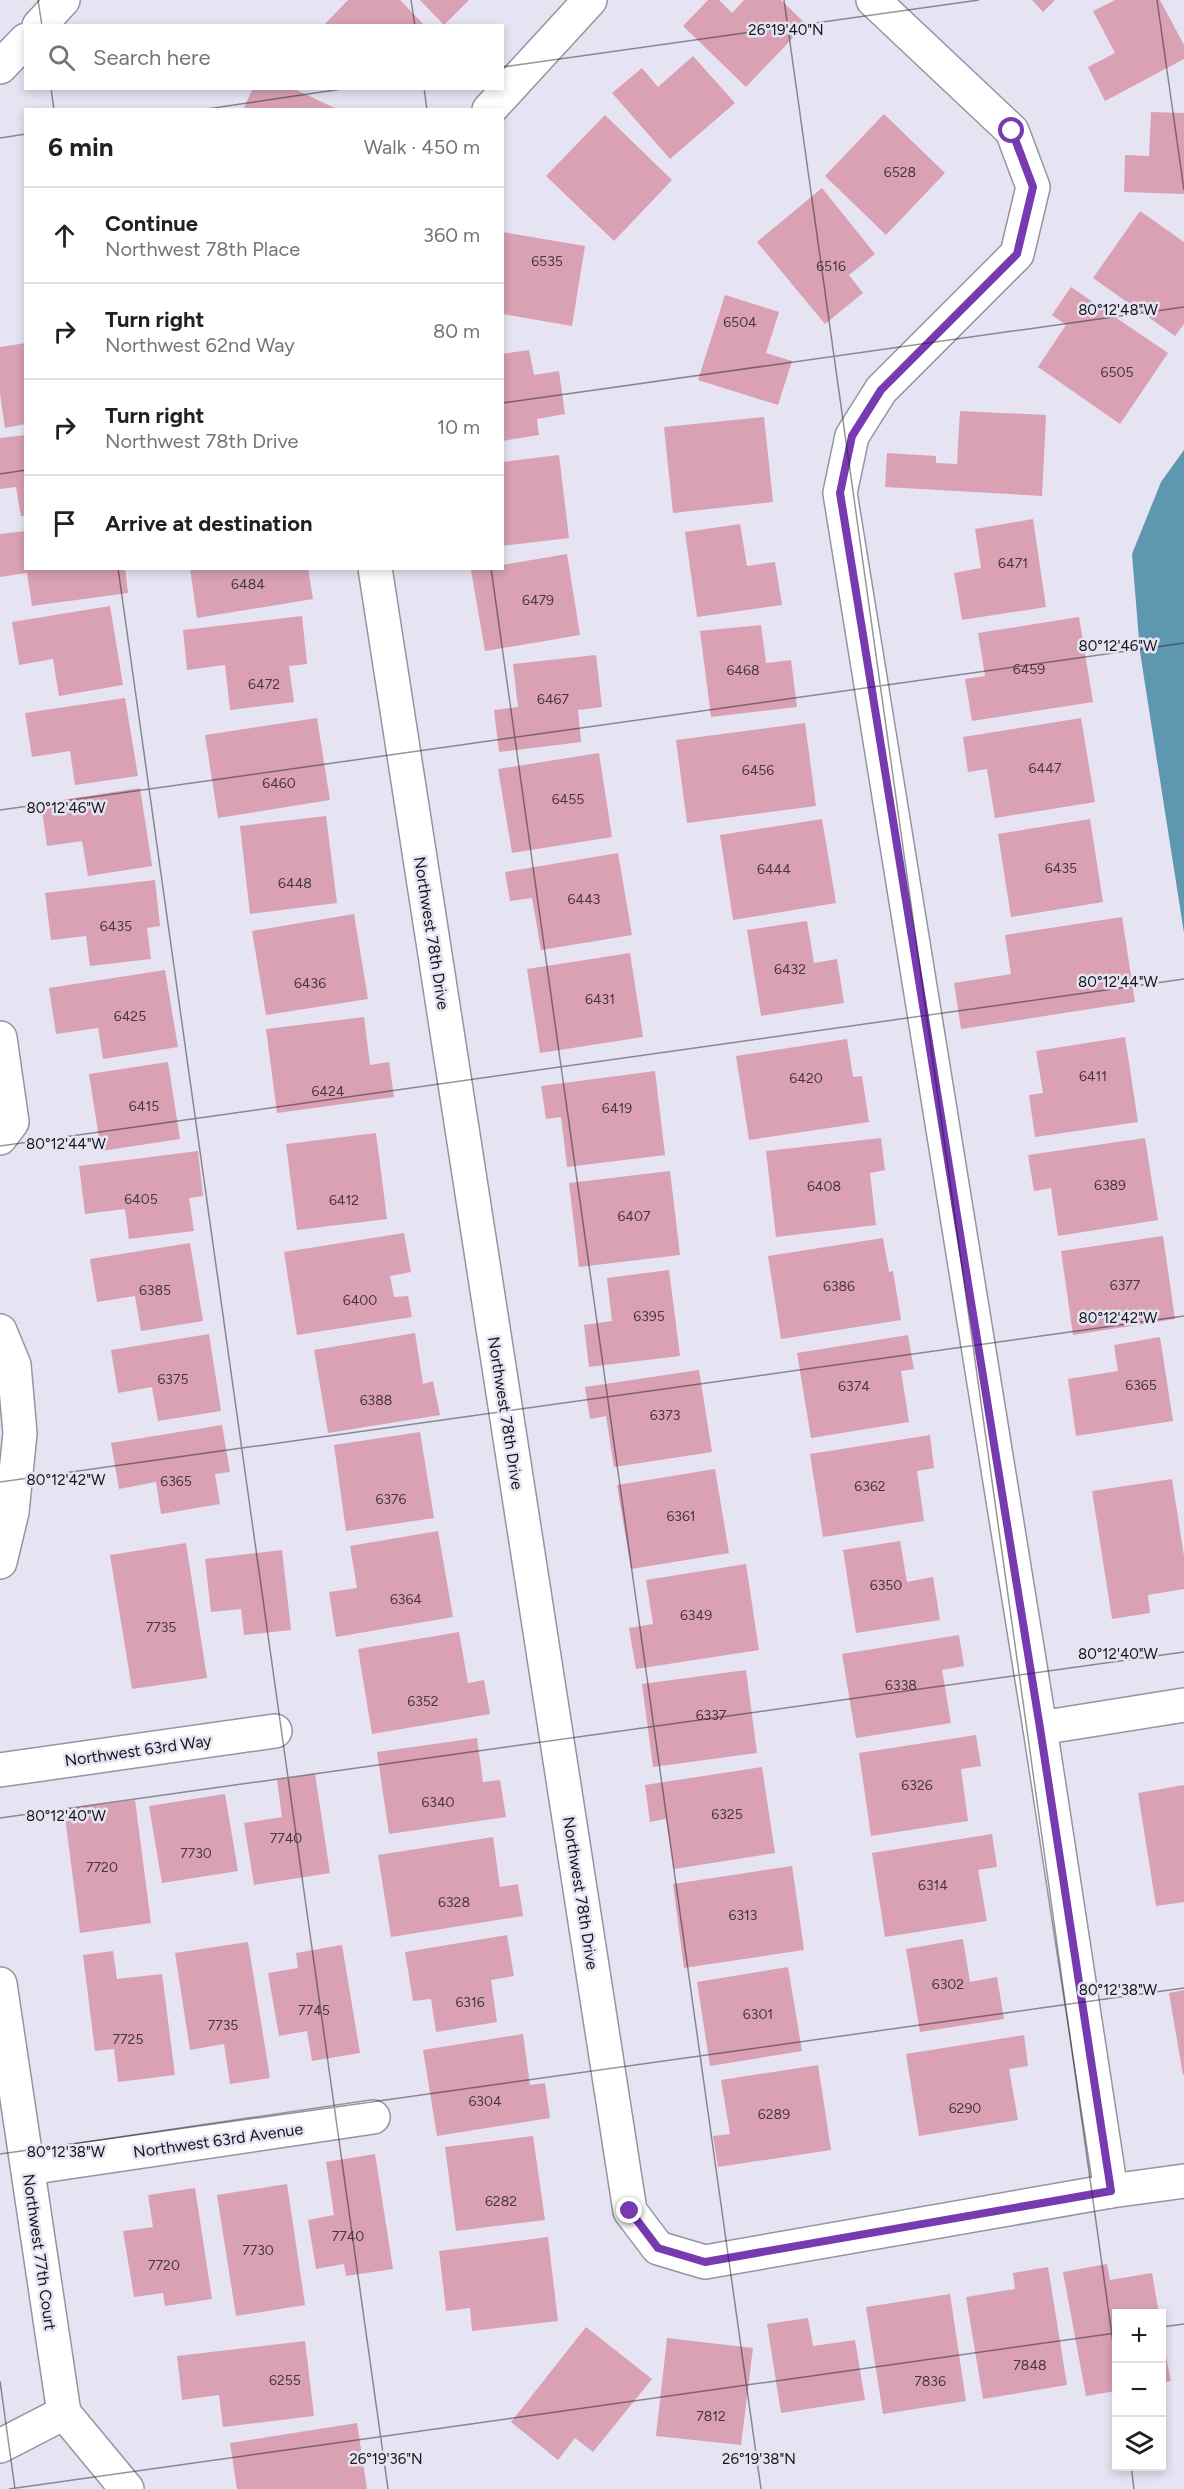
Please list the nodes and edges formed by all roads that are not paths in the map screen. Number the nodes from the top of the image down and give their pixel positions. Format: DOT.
graph roads {
  1 [pos="63,0"];
  2 [pos="590,0"];
  3 [pos="873,0"];
  4 [pos="41,24"];
  5 [pos="24,42"];
  6 [pos="0,67"];
  7 [pos="491,108"];
  8 [pos="375,570"];
  9 [pos="0,1038"];
  10 [pos="0,1138"];
  11 [pos="0,1331"];
  12 [pos="0,1562"];
  13 [pos="1184,1705"];
  14 [pos="1040,1728"];
  15 [pos="275,1731"];
  16 [pos="0,1770"];
  17 [pos="0,1984"];
  18 [pos="373,2116"];
  19 [pos="28,2168"];
  20 [pos="1184,2181"];
  21 [pos="1111,2191"];
  22 [pos="64,2414"];
  23 [pos="0,2446"];
  24 [pos="127,2489"];
  1 -- 4 [label="street"];
  2 -- 7 [label="street"];
  3 -- 14 [label="street"];
  5 -- 6 [label="street"];
  8 -- 21 [label="street, Northwest 78th Drive"];
  9 -- 10 [label="street"];
  11 -- 12 [label="street"];
  13 -- 14 [label="street"];
  14 -- 21 [label="street"];
  15 -- 16 [label="street, Northwest 63rd Way"];
  17 -- 19 [label="street, Northwest 77th Court"];
  18 -- 19 [label="street, Northwest 63rd Avenue"];
  19 -- 22 [label="street, Northwest 77th Court"];
  20 -- 21 [label="street"];
  22 -- 23 [label="street"];
  22 -- 24 [label="street"];
}
